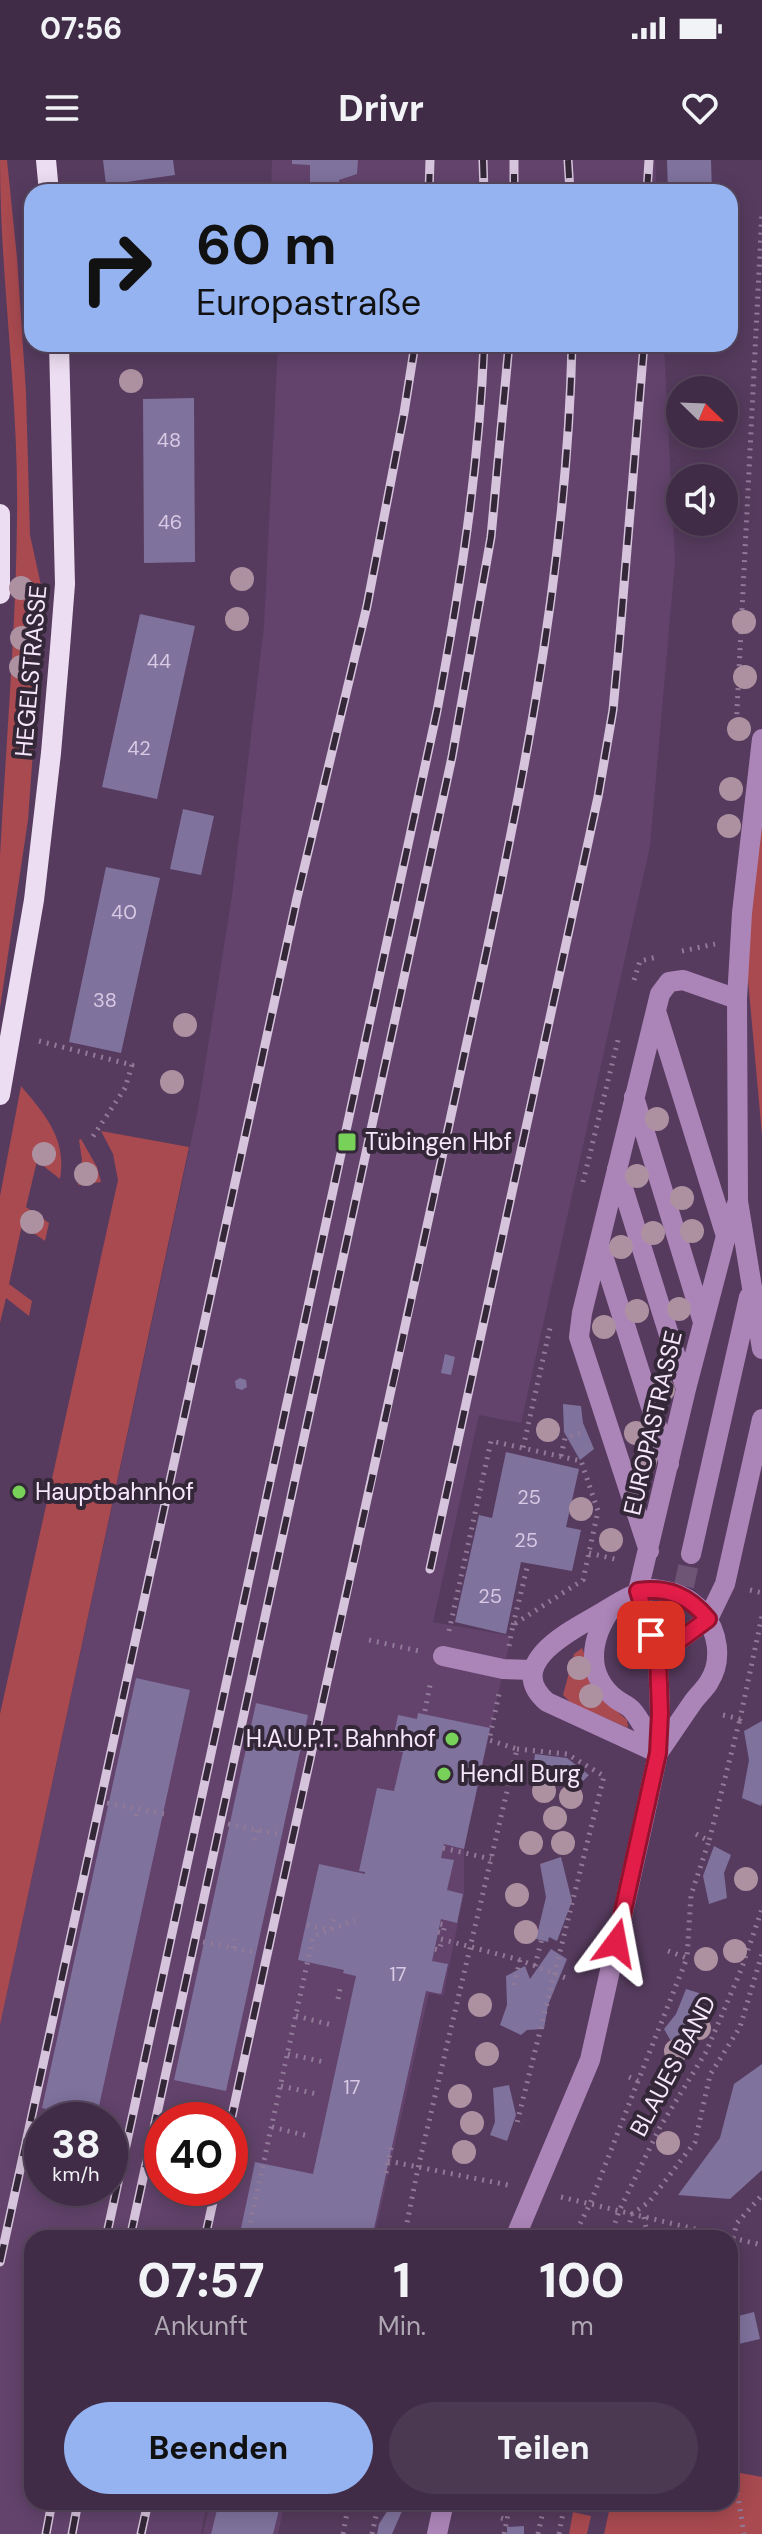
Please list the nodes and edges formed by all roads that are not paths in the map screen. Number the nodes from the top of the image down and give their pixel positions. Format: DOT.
graph roads {
  1 [pos="46,160"];
  2 [pos="48,184"];
  3 [pos="59,352"];
  4 [pos="0,514"];
  5 [pos="0,594"];
  6 [pos="762,739"];
  7 [pos="737,999"];
  8 [pos="655,1011"];
  9 [pos="0,1095"];
  10 [pos="634,1097"];
  11 [pos="617,1169"];
  12 [pos="738,1201"];
  13 [pos="726,1236"];
  14 [pos="599,1243"];
  15 [pos="752,1285"];
  16 [pos="703,1322"];
  17 [pos="762,1349"];
  18 [pos="686,1389"];
  19 [pos="762,1419"];
  20 [pos="669,1464"];
  21 [pos="649,1551"];
  22 [pos="691,1554"];
  23 [pos="638,1591"];
  24 [pos="612,1607"];
  25 [pos="708,1619"];
  26 [pos="443,1656"];
  27 [pos="658,1656"];
  28 [pos="533,1670"];
  29 [pos="658,1753"];
  30 [pos="518,2230"];
  31 [pos="442,2510"];
  32 [pos="437,2534"];
  1 -- 2 [label="main road"];
  3 -- 9 [label="main road, HEGELSTRASSE"];
  4 -- 5 [label="main road, HEGELSTRASSE"];
  6 -- 7 [label="street, EUROPASTRASSE"];
  7 -- 8 [label="street"];
  7 -- 12 [label="street, EUROPASTRASSE"];
  8 -- 10 [label="street"];
  8 -- 13 [label="street"];
  10 -- 11 [label="street"];
  10 -- 16 [label="street"];
  11 -- 14 [label="street"];
  11 -- 18 [label="street"];
  12 -- 13 [label="street, EUROPASTRASSE"];
  12 -- 15 [label="street, EUROPASTRASSE"];
  13 -- 16 [label="street, EUROPASTRASSE"];
  14 -- 20 [label="street"];
  14 -- 21 [label="street"];
  15 -- 17 [label="street, EUROPASTRASSE"];
  15 -- 22 [label="street"];
  16 -- 18 [label="street, EUROPASTRASSE"];
  18 -- 20 [label="street, EUROPASTRASSE"];
  19 -- 25 [label="street"];
  20 -- 21 [label="street, EUROPASTRASSE"];
  21 -- 23 [label="street, EUROPASTRASSE"];
  23 -- 24 [label="street"];
  23 -- 25 [label="street"];
  23 -- 27 [label="street"];
  24 -- 28 [label="street"];
  24 -- 29 [label="street"];
  25 -- 27 [label="street"];
  25 -- 29 [label="street"];
  26 -- 28 [label="street"];
  27 -- 29 [label="street"];
  28 -- 29 [label="street"];
  29 -- 30 [label="street"];
  31 -- 32 [label="street"];
}
